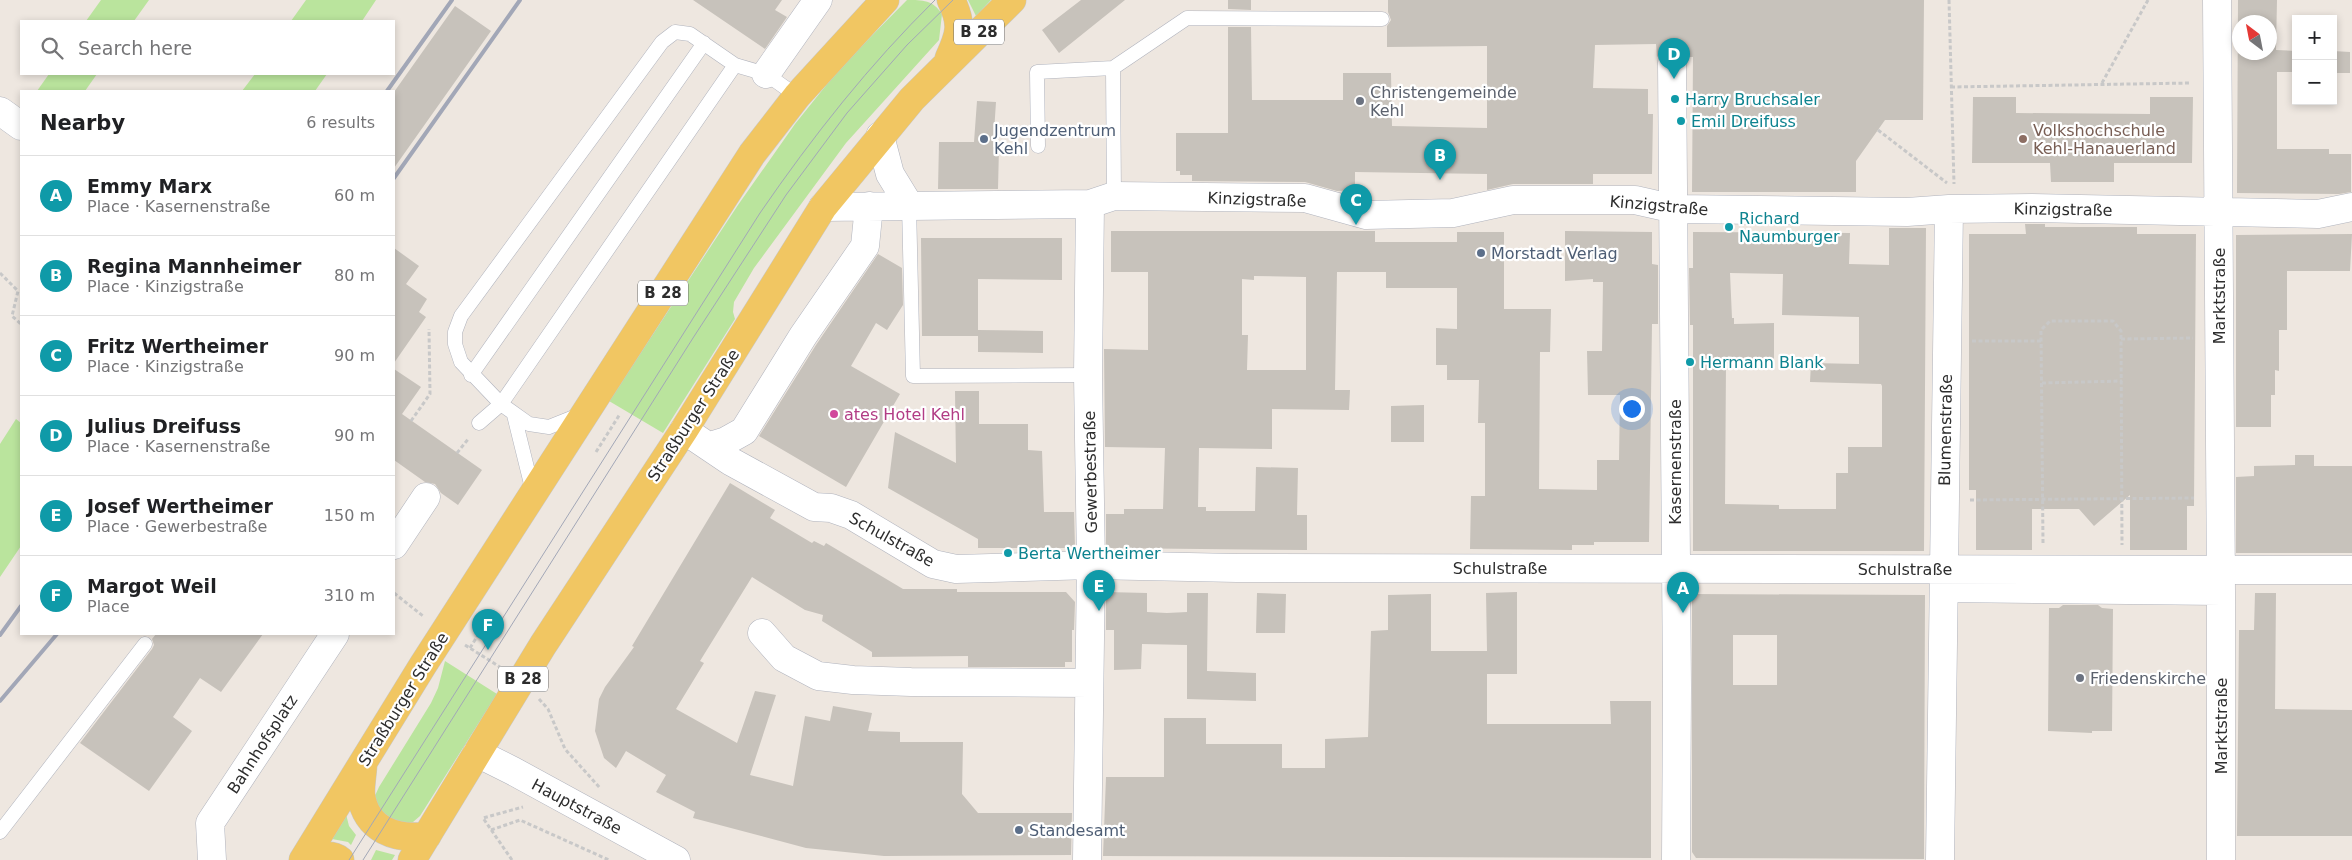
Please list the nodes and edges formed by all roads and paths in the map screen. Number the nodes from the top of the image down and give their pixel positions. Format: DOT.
graph roads {
  1 [pos="818,0"];
  2 [pos="885,0"];
  3 [pos="951,0"];
  4 [pos="1012,0"];
  5 [pos="1949,0"];
  6 [pos="2148,0"];
  7 [pos="2217,0"];
  8 [pos="1382,19"];
  9 [pos="704,43"];
  10 [pos="1672,63"];
  11 [pos="946,64"];
  12 [pos="735,65"];
  13 [pos="1113,68"];
  14 [pos="766,74"];
  15 [pos="2102,83"];
  16 [pos="2218,83"];
  17 [pos="1951,87"];
  18 [pos="798,96"];
  19 [pos="0,111"];
  20 [pos="20,125"];
  21 [pos="1878,130"];
  22 [pos="880,136"];
  23 [pos="1038,146"];
  24 [pos="1951,198"];
  25 [pos="1102,200"];
  26 [pos="909,205"];
  27 [pos="869,206"];
  28 [pos="2352,206"];
  29 [pos="823,207"];
  30 [pos="1675,208"];
  31 [pos="2218,213"];
  32 [pos="0,273"];
  33 [pos="20,323"];
  34 [pos="429,330"];
  35 [pos="2219,337"];
  36 [pos="2121,339"];
  37 [pos="1947,340"];
  38 [pos="2041,341"];
  39 [pos="471,375"];
  40 [pos="1088,376"];
  41 [pos="2122,381"];
  42 [pos="2042,383"];
  43 [pos="501,404"];
  44 [pos="586,411"];
  45 [pos="620,414"];
  46 [pos="514,415"];
  47 [pos="411,421"];
  48 [pos="479,423"];
  49 [pos="684,430"];
  50 [pos="710,446"];
  51 [pos="596,452"];
  52 [pos="533,494"];
  53 [pos="426,497"];
  54 [pos="2220,498"];
  55 [pos="2043,499"];
  56 [pos="2122,499"];
  57 [pos="1944,500"];
  58 [pos="395,544"];
  59 [pos="1091,565"];
  60 [pos="1675,568"];
  61 [pos="2044,569"];
  62 [pos="2122,570"];
  63 [pos="2352,570"];
  64 [pos="1944,578"];
  65 [pos="2221,581"];
  66 [pos="395,595"];
  67 [pos="494,609"];
  68 [pos="435,624"];
  69 [pos="762,633"];
  70 [pos="334,635"];
  71 [pos="145,644"];
  72 [pos="470,648"];
  73 [pos="522,681"];
  74 [pos="1089,683"];
  75 [pos="477,753"];
  76 [pos="364,762"];
  77 [pos="592,814"];
  78 [pos="482,818"];
  79 [pos="491,830"];
  80 [pos="0,832"];
  81 [pos="426,836"];
  82 [pos="212,860"];
  83 [pos="303,860"];
  84 [pos="340,860"];
  85 [pos="412,860"];
  86 [pos="512,860"];
  87 [pos="609,860"];
  88 [pos="676,860"];
  89 [pos="1087,860"];
  90 [pos="1676,860"];
  91 [pos="1940,860"];
  92 [pos="2221,860"];
  1 -- 14 [label="street"];
  2 -- 18 [label="main road, Straßburger Straße / B 28"];
  3 -- 11 [label="main road"];
  4 -- 11 [label="main road, Straßburger Straße / B 28"];
  5 -- 17 [label="path"];
  6 -- 15 [label="path"];
  7 -- 16 [label="street, Marktstraße"];
  8 -- 13 [label="lane"];
  9 -- 12 [label="lane"];
  9 -- 39 [label="lane"];
  9 -- 39 [label="lane"];
  10 -- 30 [label="street, Kasernenstraße"];
  11 -- 22 [label="main road, Straßburger Straße / B 28"];
  12 -- 14 [label="lane"];
  12 -- 43 [label="lane"];
  13 -- 23 [label="lane"];
  13 -- 25 [label="lane"];
  14 -- 18 [label="lane"];
  15 -- 16 [label="path"];
  15 -- 17 [label="path"];
  16 -- 31 [label="street, Marktstraße"];
  17 -- 24 [label="path"];
  18 -- 44 [label="main road, Straßburger Straße / B 28"];
  19 -- 20 [label="street"];
  21 -- 24 [label="path"];
  22 -- 26 [label="street"];
  22 -- 29 [label="main road, Straßburger Straße / B 28"];
  24 -- 30 [label="street, Kinzigstraße"];
  24 -- 31 [label="street, Kinzigstraße"];
  24 -- 37 [label="street, Blumenstraße"];
  25 -- 26 [label="street, Kinzigstraße"];
  25 -- 30 [label="street, Kinzigstraße"];
  25 -- 40 [label="street, Gewerbestraße"];
  26 -- 27 [label="street, Kinzigstraße"];
  26 -- 40 [label="lane"];
  27 -- 29 [label="street, Kinzigstraße"];
  27 -- 50 [label="street"];
  28 -- 31 [label="street, Kinzigstraße"];
  29 -- 49 [label="main road, Straßburger Straße / B 28"];
  30 -- 60 [label="street, Kasernenstraße"];
  31 -- 35 [label="street, Marktstraße"];
  32 -- 33 [label="path"];
  34 -- 47 [label="path"];
  35 -- 36 [label="path"];
  35 -- 54 [label="street, Marktstraße"];
  36 -- 38 [label="path"];
  36 -- 41 [label="path"];
  37 -- 38 [label="path"];
  37 -- 57 [label="street, Blumenstraße"];
  38 -- 42 [label="path"];
  39 -- 43 [label="lane"];
  40 -- 59 [label="street, Gewerbestraße"];
  41 -- 42 [label="path"];
  41 -- 56 [label="path"];
  42 -- 55 [label="path"];
  43 -- 46 [label="lane"];
  43 -- 48 [label="lane"];
  44 -- 46 [label="lane"];
  44 -- 52 [label="main road, Straßburger Straße / B 28"];
  45 -- 51 [label="path"];
  46 -- 52 [label="lane"];
  49 -- 50 [label="street, Schulstraße"];
  49 -- 73 [label="main road, Straßburger Straße / B 28"];
  50 -- 59 [label="street, Schulstraße"];
  52 -- 68 [label="main road, Straßburger Straße / B 28"];
  53 -- 58 [label="street"];
  54 -- 56 [label="path"];
  54 -- 65 [label="street, Marktstraße"];
  55 -- 56 [label="path"];
  55 -- 57 [label="path"];
  55 -- 61 [label="path"];
  56 -- 62 [label="path"];
  57 -- 64 [label="street, Blumenstraße"];
  59 -- 60 [label="street, Schulstraße"];
  59 -- 74 [label="street, Gewerbestraße"];
  60 -- 64 [label="street, Schulstraße"];
  60 -- 90 [label="street, Kasernenstraße"];
  61 -- 62 [label="street, Schulstraße"];
  61 -- 64 [label="street, Schulstraße"];
  62 -- 65 [label="street, Schulstraße"];
  63 -- 65 [label="street, Schulstraße"];
  64 -- 65 [label="street"];
  64 -- 91 [label="street, Blumenstraße"];
  65 -- 92 [label="street, Marktstraße"];
  66 -- 68 [label="path"];
  67 -- 72 [label="path"];
  68 -- 72 [label="path"];
  68 -- 76 [label="main road, Straßburger Straße / B 28"];
  69 -- 74 [label="street"];
  70 -- 82 [label="street, Bahnhofsplatz"];
  71 -- 80 [label="lane"];
  72 -- 73 [label="path"];
  73 -- 75 [label="main road, Straßburger Straße / B 28"];
  73 -- 77 [label="path"];
  74 -- 89 [label="street, Gewerbestraße"];
  75 -- 77 [label="street, Hauptstraße"];
  75 -- 81 [label="main road, Straßburger Straße / B 28"];
  76 -- 81 [label="main road"];
  76 -- 83 [label="main road, Straßburger Straße / B 28"];
  77 -- 88 [label="street, Hauptstraße"];
  78 -- 79 [label="path"];
  79 -- 86 [label="path"];
  79 -- 87 [label="path"];
  81 -- 85 [label="main road, Straßburger Straße / B 28"];
  83 -- 84 [label="main road"];
}
